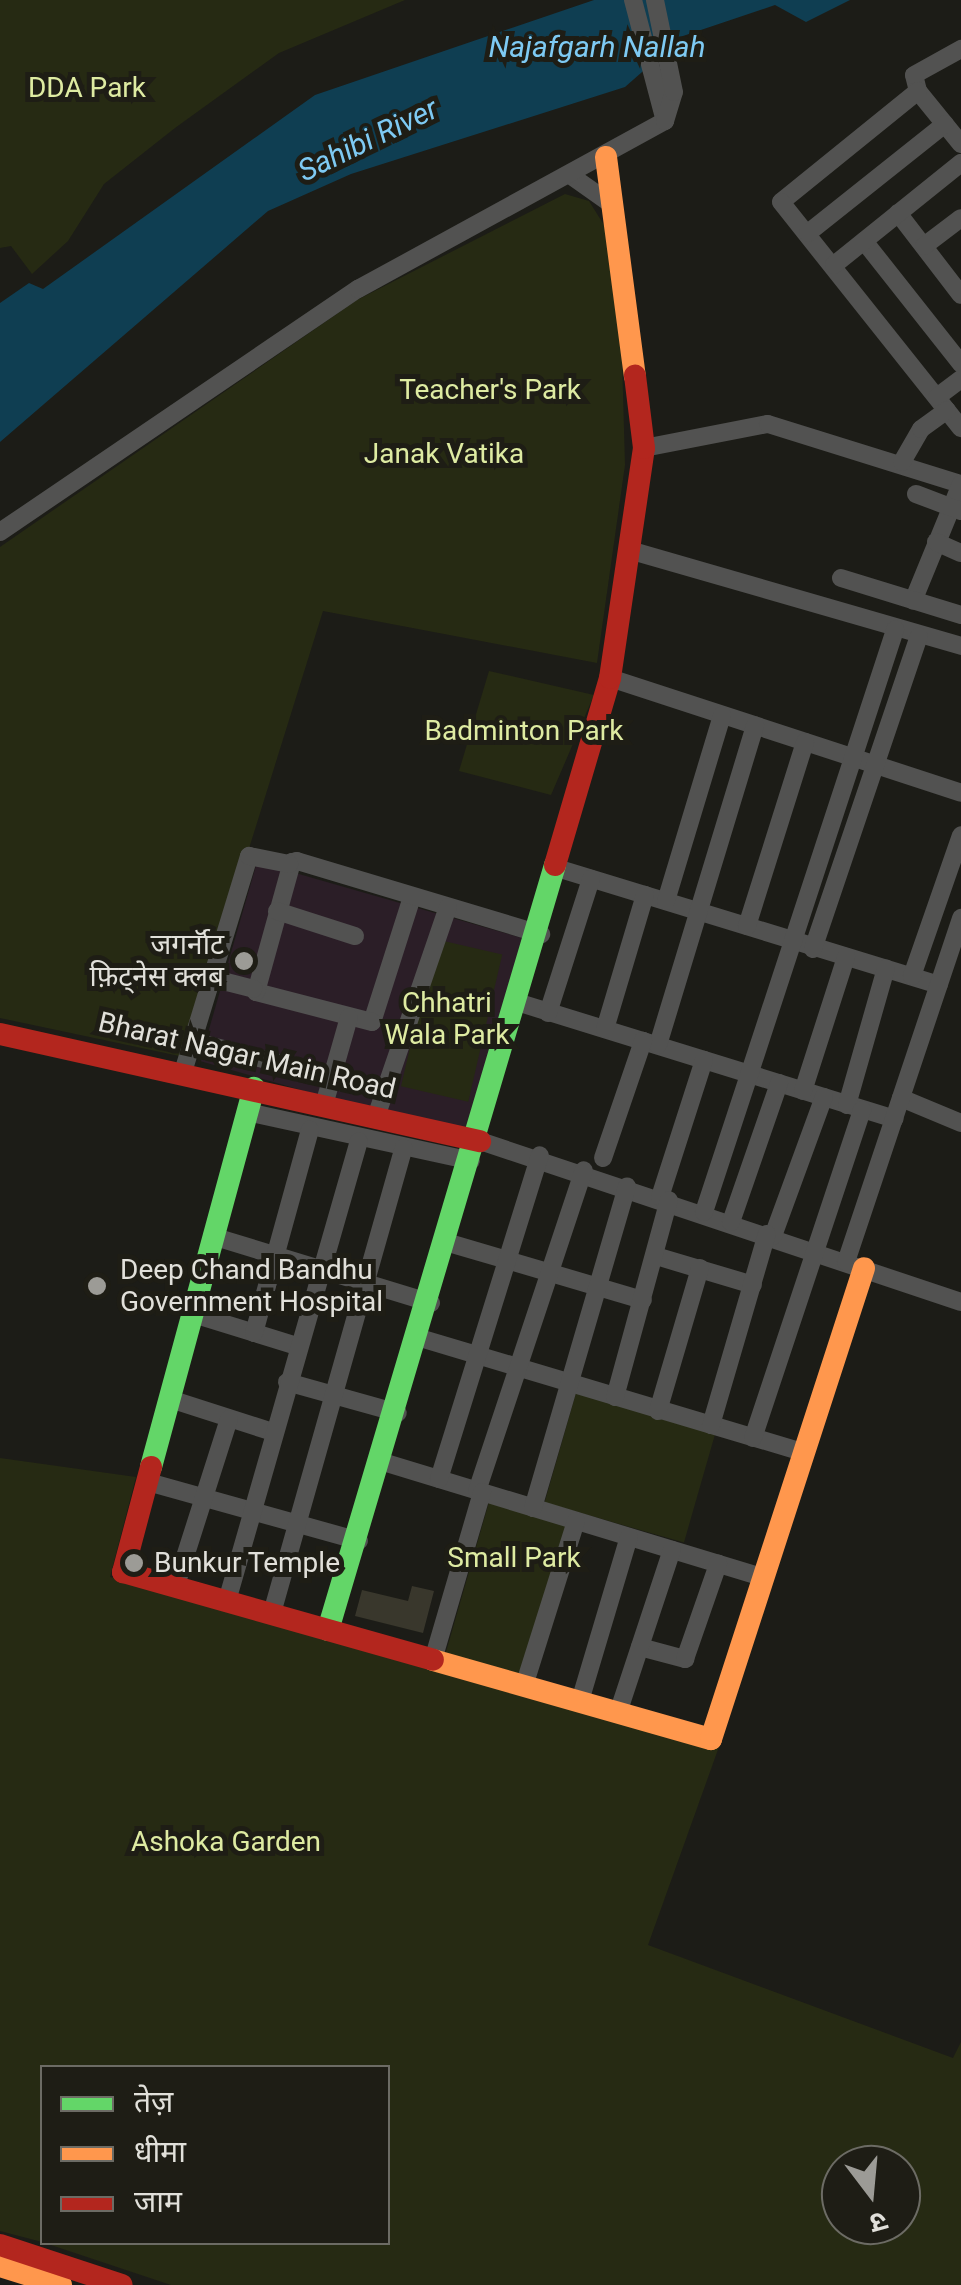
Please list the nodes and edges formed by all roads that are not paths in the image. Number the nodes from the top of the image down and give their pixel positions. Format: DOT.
graph roads {
  1 [pos="633,0"];
  2 [pos="655,0"];
  3 [pos="961,49"];
  4 [pos="918,91"];
  5 [pos="666,110"];
  6 [pos="945,124"];
  7 [pos="961,144"];
  8 [pos="606,157"];
  9 [pos="961,163"];
  10 [pos="570,175"];
  11 [pos="614,206"];
  12 [pos="898,214"];
  13 [pos="961,218"];
  14 [pos="808,232"];
  15 [pos="864,241"];
  16 [pos="924,246"];
  17 [pos="834,265"];
  18 [pos="955,274"];
  19 [pos="961,294"];
  20 [pos="961,364"];
  21 [pos="961,379"];
  22 [pos="942,404"];
  23 [pos="961,428"];
  24 [pos="644,448"];
  25 [pos="902,462"];
  26 [pos="961,484"];
  27 [pos="916,494"];
  28 [pos="955,509"];
  29 [pos="0,532"];
  30 [pos="936,542"];
  31 [pos="629,550"];
  32 [pos="961,553"];
  33 [pos="841,578"];
  34 [pos="913,601"];
  35 [pos="961,615"];
  36 [pos="895,630"];
  37 [pos="919,636"];
  38 [pos="961,646"];
  39 [pos="610,678"];
  40 [pos="722,715"];
  41 [pos="755,726"];
  42 [pos="804,742"];
  43 [pos="853,758"];
  44 [pos="880,766"];
  45 [pos="961,793"];
  46 [pos="961,835"];
  47 [pos="289,864"];
  48 [pos="560,868"];
  49 [pos="591,879"];
  50 [pos="644,895"];
  51 [pos="412,897"];
  52 [pos="666,901"];
  53 [pos="448,907"];
  54 [pos="276,911"];
  55 [pos="700,912"];
  56 [pos="961,918"];
  57 [pos="746,926"];
  58 [pos="540,934"];
  59 [pos="355,936"];
  60 [pos="957,941"];
  61 [pos="806,946"];
  62 [pos="846,958"];
  63 [pos="886,968"];
  64 [pos="912,976"];
  65 [pos="211,978"];
  66 [pos="939,985"];
  67 [pos="254,989"];
  68 [pos="520,1003"];
  69 [pos="548,1012"];
  70 [pos="349,1017"];
  71 [pos="375,1020"];
  72 [pos="406,1030"];
  73 [pos="605,1030"];
  74 [pos="0,1034"];
  75 [pos="192,1041"];
  76 [pos="650,1043"];
  77 [pos="704,1060"];
  78 [pos="183,1072"];
  79 [pos="752,1075"];
  80 [pos="332,1078"];
  81 [pos="779,1083"];
  82 [pos="254,1088"];
  83 [pos="382,1088"];
  84 [pos="803,1091"];
  85 [pos="824,1098"];
  86 [pos="901,1098"];
  87 [pos="961,1101"];
  88 [pos="324,1104"];
  89 [pos="854,1107"];
  90 [pos="247,1112"];
  91 [pos="376,1117"];
  92 [pos="894,1119"];
  93 [pos="957,1122"];
  94 [pos="310,1130"];
  95 [pos="359,1142"];
  96 [pos="404,1148"];
  97 [pos="476,1151"];
  98 [pos="540,1155"];
  99 [pos="603,1158"];
  100 [pos="584,1170"];
  101 [pos="627,1186"];
  102 [pos="665,1198"];
  103 [pos="704,1212"];
  104 [pos="731,1222"];
  105 [pos="770,1235"];
  106 [pos="212,1236"];
  107 [pos="449,1243"];
  108 [pos="814,1250"];
  109 [pos="656,1256"];
  110 [pos="274,1257"];
  111 [pos="508,1259"];
  112 [pos="855,1265"];
  113 [pos="700,1268"];
  114 [pos="320,1270"];
  115 [pos="554,1271"];
  116 [pos="369,1284"];
  117 [pos="595,1284"];
  118 [pos="753,1285"];
  119 [pos="959,1296"];
  120 [pos="643,1300"];
  121 [pos="431,1303"];
  122 [pos="193,1314"];
  123 [pos="254,1334"];
  124 [pos="420,1338"];
  125 [pos="296,1346"];
  126 [pos="477,1355"];
  127 [pos="517,1368"];
  128 [pos="287,1382"];
  129 [pos="570,1383"];
  130 [pos="334,1394"];
  131 [pos="614,1397"];
  132 [pos="170,1400"];
  133 [pos="658,1411"];
  134 [pos="398,1413"];
  135 [pos="229,1419"];
  136 [pos="711,1425"];
  137 [pos="273,1432"];
  138 [pos="754,1438"];
  139 [pos="805,1454"];
  140 [pos="383,1462"];
  141 [pos="439,1479"];
  142 [pos="148,1482"];
  143 [pos="479,1492"];
  144 [pos="204,1496"];
  145 [pos="533,1508"];
  146 [pos="250,1513"];
  147 [pos="576,1521"];
  148 [pos="297,1526"];
  149 [pos="629,1537"];
  150 [pos="359,1541"];
  151 [pos="672,1550"];
  152 [pos="718,1564"];
  153 [pos="765,1578"];
  154 [pos="176,1585"];
  155 [pos="228,1601"];
  156 [pos="272,1613"];
  157 [pos="328,1630"];
  158 [pos="640,1647"];
  159 [pos="434,1660"];
  160 [pos="524,1686"];
  161 [pos="580,1701"];
  162 [pos="618,1713"];
  163 [pos="0,2246"];
  164 [pos="0,2266"];
  165 [pos="61,2285"];
  166 [pos="122,2285"];
  1 -- 5 [label="street"];
  2 -- 5 [label="street"];
  3 -- 4 [label="street"];
  4 -- 6 [label="street"];
  4 -- 14 [label="street"];
  5 -- 8 [label="street"];
  6 -- 7 [label="street"];
  6 -- 14 [label="street"];
  8 -- 10 [label="street"];
  8 -- 11 [label="street"];
  9 -- 12 [label="street"];
  10 -- 11 [label="street"];
  10 -- 29 [label="street"];
  11 -- 24 [label="street"];
  12 -- 15 [label="street"];
  12 -- 16 [label="street"];
  13 -- 16 [label="street"];
  14 -- 17 [label="street"];
  15 -- 17 [label="street"];
  15 -- 20 [label="street"];
  16 -- 18 [label="street"];
  17 -- 22 [label="street"];
  18 -- 19 [label="street"];
  21 -- 22 [label="street"];
  22 -- 23 [label="street"];
  22 -- 25 [label="street"];
  24 -- 25 [label="street"];
  24 -- 31 [label="street"];
  25 -- 26 [label="street"];
  26 -- 28 [label="street"];
  27 -- 28 [label="street"];
  28 -- 30 [label="street"];
  30 -- 32 [label="street"];
  30 -- 34 [label="street"];
  31 -- 36 [label="street"];
  31 -- 39 [label="street"];
  33 -- 34 [label="street"];
  34 -- 35 [label="street"];
  36 -- 37 [label="street"];
  36 -- 43 [label="street"];
  37 -- 38 [label="street"];
  37 -- 44 [label="street"];
  39 -- 40 [label="street"];
  39 -- 48 [label="street"];
  40 -- 41 [label="street"];
  40 -- 52 [label="street"];
  41 -- 42 [label="street"];
  41 -- 55 [label="street"];
  42 -- 43 [label="street"];
  42 -- 57 [label="street"];
  43 -- 44 [label="street"];
  43 -- 61 [label="street"];
  44 -- 45 [label="street"];
  44 -- 61 [label="street"];
  46 -- 64 [label="street"];
  47 -- 51 [label="street"];
  47 -- 54 [label="street"];
  47 -- 65 [label="street"];
  48 -- 49 [label="street"];
  48 -- 58 [label="street"];
  49 -- 50 [label="street"];
  49 -- 69 [label="street"];
  50 -- 52 [label="street"];
  50 -- 73 [label="street"];
  51 -- 53 [label="street"];
  51 -- 71 [label="street"];
  52 -- 55 [label="street"];
  53 -- 58 [label="street"];
  53 -- 72 [label="street"];
  54 -- 59 [label="street"];
  54 -- 67 [label="street"];
  55 -- 57 [label="street"];
  55 -- 76 [label="street"];
  56 -- 60 [label="street"];
  57 -- 61 [label="street"];
  58 -- 68 [label="street"];
  60 -- 66 [label="street"];
  61 -- 62 [label="street"];
  61 -- 79 [label="street"];
  62 -- 63 [label="street"];
  62 -- 84 [label="street"];
  63 -- 64 [label="street"];
  63 -- 89 [label="street"];
  64 -- 66 [label="street"];
  65 -- 67 [label="street"];
  65 -- 75 [label="street"];
  66 -- 86 [label="street"];
  67 -- 70 [label="street"];
  68 -- 69 [label="street"];
  68 -- 97 [label="street"];
  69 -- 73 [label="street"];
  70 -- 71 [label="street"];
  70 -- 80 [label="street"];
  71 -- 72 [label="street"];
  72 -- 83 [label="street"];
  73 -- 76 [label="street"];
  74 -- 78 [label="street, Bharat Nagar Main Road"];
  75 -- 78 [label="street"];
  75 -- 80 [label="street"];
  76 -- 77 [label="street"];
  76 -- 99 [label="street"];
  77 -- 79 [label="street"];
  77 -- 102 [label="street"];
  78 -- 82 [label="street, Bharat Nagar Main Road"];
  79 -- 81 [label="street"];
  79 -- 103 [label="street"];
  80 -- 83 [label="street"];
  80 -- 88 [label="street"];
  81 -- 84 [label="street"];
  81 -- 104 [label="street"];
  82 -- 88 [label="street, Bharat Nagar Main Road"];
  82 -- 90 [label="street"];
  83 -- 91 [label="street"];
  84 -- 85 [label="street"];
  85 -- 89 [label="street"];
  85 -- 105 [label="street"];
  86 -- 92 [label="street"];
  86 -- 93 [label="street"];
  87 -- 93 [label="street"];
  88 -- 91 [label="street, Bharat Nagar Main Road"];
  89 -- 92 [label="street"];
  89 -- 108 [label="street"];
  90 -- 94 [label="street"];
  90 -- 106 [label="street"];
  91 -- 97 [label="street, Bharat Nagar Main Road"];
  92 -- 112 [label="street"];
  94 -- 95 [label="street"];
  94 -- 110 [label="street"];
  95 -- 96 [label="street"];
  95 -- 114 [label="street"];
  96 -- 97 [label="street"];
  96 -- 116 [label="street"];
  97 -- 98 [label="street"];
  97 -- 107 [label="street"];
  98 -- 100 [label="street"];
  98 -- 111 [label="street"];
  100 -- 101 [label="street"];
  100 -- 115 [label="street"];
  101 -- 102 [label="street"];
  101 -- 117 [label="street"];
  102 -- 103 [label="street"];
  102 -- 109 [label="street"];
  103 -- 104 [label="street"];
  104 -- 105 [label="street"];
  105 -- 108 [label="street"];
  105 -- 118 [label="street"];
  106 -- 110 [label="street"];
  106 -- 122 [label="street"];
  107 -- 111 [label="street"];
  107 -- 121 [label="street"];
  108 -- 112 [label="street"];
  108 -- 138 [label="street"];
  109 -- 113 [label="street"];
  109 -- 120 [label="street"];
  110 -- 114 [label="street"];
  110 -- 123 [label="street"];
  111 -- 115 [label="street"];
  111 -- 126 [label="street"];
  112 -- 119 [label="street"];
  112 -- 139 [label="street"];
  113 -- 118 [label="street"];
  113 -- 133 [label="street"];
  114 -- 116 [label="street"];
  114 -- 125 [label="street"];
  115 -- 117 [label="street"];
  115 -- 127 [label="street"];
  116 -- 121 [label="street"];
  116 -- 130 [label="street"];
  117 -- 120 [label="street"];
  117 -- 129 [label="street"];
  118 -- 136 [label="street"];
  120 -- 131 [label="street"];
  121 -- 124 [label="street"];
  122 -- 123 [label="street"];
  122 -- 132 [label="street"];
  123 -- 125 [label="street"];
  124 -- 126 [label="street"];
  124 -- 134 [label="street"];
  125 -- 128 [label="street"];
  126 -- 127 [label="street"];
  126 -- 141 [label="street"];
  127 -- 129 [label="street"];
  127 -- 143 [label="street"];
  128 -- 130 [label="street"];
  128 -- 137 [label="street"];
  129 -- 131 [label="street"];
  129 -- 145 [label="street"];
  130 -- 134 [label="street"];
  130 -- 148 [label="street"];
  131 -- 133 [label="street"];
  132 -- 135 [label="street"];
  132 -- 142 [label="street"];
  133 -- 136 [label="street"];
  134 -- 140 [label="street"];
  135 -- 137 [label="street"];
  135 -- 144 [label="street"];
  136 -- 138 [label="street"];
  137 -- 146 [label="street"];
  138 -- 139 [label="street"];
  139 -- 153 [label="street"];
  140 -- 141 [label="street"];
  140 -- 150 [label="street"];
  141 -- 143 [label="street"];
  142 -- 144 [label="street"];
  142 -- 154 [label="street"];
  143 -- 145 [label="street"];
  143 -- 159 [label="street"];
  144 -- 146 [label="street"];
  144 -- 154 [label="street"];
  145 -- 147 [label="street"];
  146 -- 148 [label="street"];
  146 -- 155 [label="street"];
  147 -- 149 [label="street"];
  147 -- 160 [label="street"];
  148 -- 150 [label="street"];
  148 -- 156 [label="street"];
  149 -- 151 [label="street"];
  149 -- 161 [label="street"];
  150 -- 157 [label="street"];
  151 -- 152 [label="street"];
  151 -- 158 [label="street"];
  152 -- 153 [label="street"];
  152 -- 158 [label="street"];
  153 -- 162 [label="street"];
  154 -- 155 [label="street"];
  155 -- 156 [label="street"];
  156 -- 157 [label="street"];
  157 -- 159 [label="street"];
  158 -- 162 [label="street"];
  159 -- 160 [label="street"];
  160 -- 161 [label="street"];
  161 -- 162 [label="street"];
  163 -- 166 [label="street"];
  164 -- 165 [label="street"];
}
